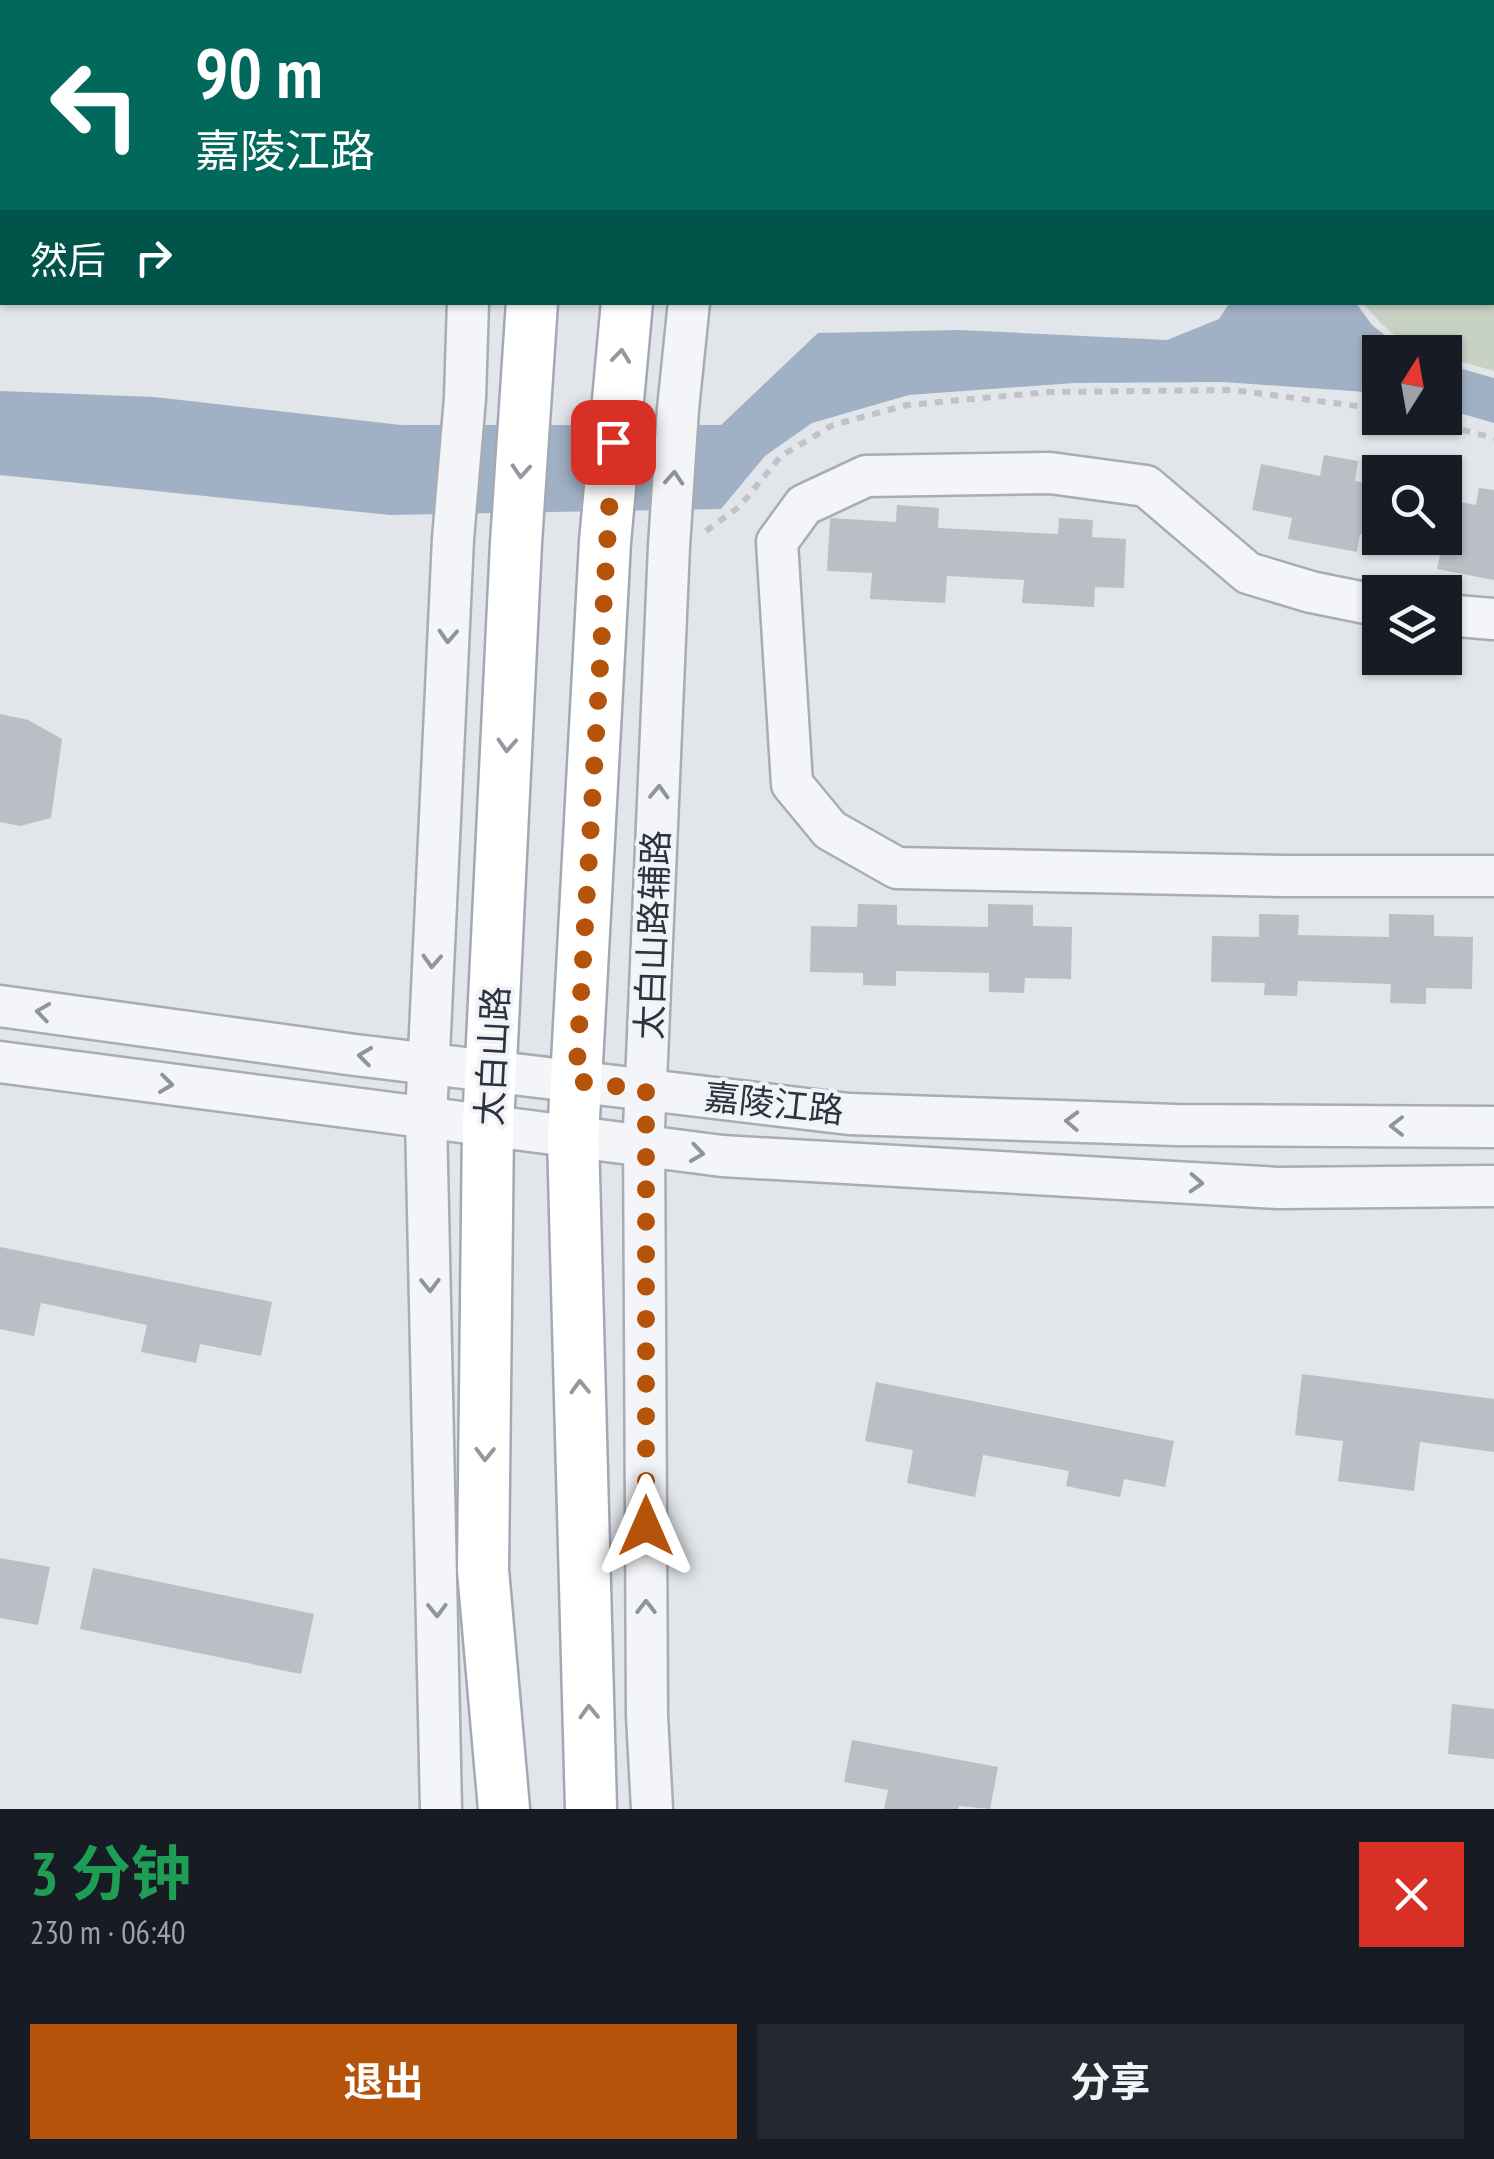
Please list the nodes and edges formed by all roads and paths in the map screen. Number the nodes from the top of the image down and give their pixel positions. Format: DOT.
graph roads {
  1 [pos="468,305"];
  2 [pos="532,305"];
  3 [pos="627,305"];
  4 [pos="689,305"];
  5 [pos="1362,406"];
  6 [pos="1462,430"];
  7 [pos="1494,438"];
  8 [pos="669,552"];
  9 [pos="1362,602"];
  10 [pos="1462,616"];
  11 [pos="1494,619"];
  12 [pos="1494,876"];
  13 [pos="0,1006"];
  14 [pos="0,1062"];
  15 [pos="428,1064"];
  16 [pos="492,1072"];
  17 [pos="576,1081"];
  18 [pos="646,1090"];
  19 [pos="426,1118"];
  20 [pos="488,1126"];
  21 [pos="1494,1127"];
  22 [pos="573,1137"];
  23 [pos="644,1146"];
  24 [pos="1494,1186"];
  25 [pos="441,1809"];
  26 [pos="504,1809"];
  27 [pos="591,1809"];
  28 [pos="652,1809"];
  1 -- 15 [label="street, one-way"];
  2 -- 16 [label="main road, 太白山路, one-way"];
  17 -- 3 [label="main road, one-way"];
  8 -- 4 [label="street, 太白山路辅路, one-way"];
  5 -- 8 [label="path"];
  6 -- 7 [label="path"];
  18 -- 8 [label="street, 太白山路辅路, one-way"];
  9 -- 12 [label="street"];
  10 -- 11 [label="street"];
  15 -- 13 [label="street, 嘉陵江路, one-way"];
  14 -- 19 [label="street, 嘉陵江路, one-way"];
  15 -- 16 [label="street, 嘉陵江路"];
  15 -- 19 [label="street"];
  16 -- 17 [label="street, 嘉陵江路"];
  16 -- 20 [label="main road, 太白山路"];
  17 -- 18 [label="street, 嘉陵江路"];
  17 -- 22 [label="main road"];
  21 -- 18 [label="street, 嘉陵江路, one-way"];
  18 -- 23 [label="street, 太白山路辅路"];
  19 -- 20 [label="street, 嘉陵江路"];
  19 -- 25 [label="street, one-way"];
  20 -- 22 [label="street, 嘉陵江路"];
  20 -- 26 [label="main road, 太白山路, one-way"];
  22 -- 23 [label="street, 嘉陵江路"];
  27 -- 22 [label="main road, one-way"];
  23 -- 24 [label="street, 嘉陵江路, one-way"];
  28 -- 23 [label="street, 太白山路辅路, one-way"];
}
